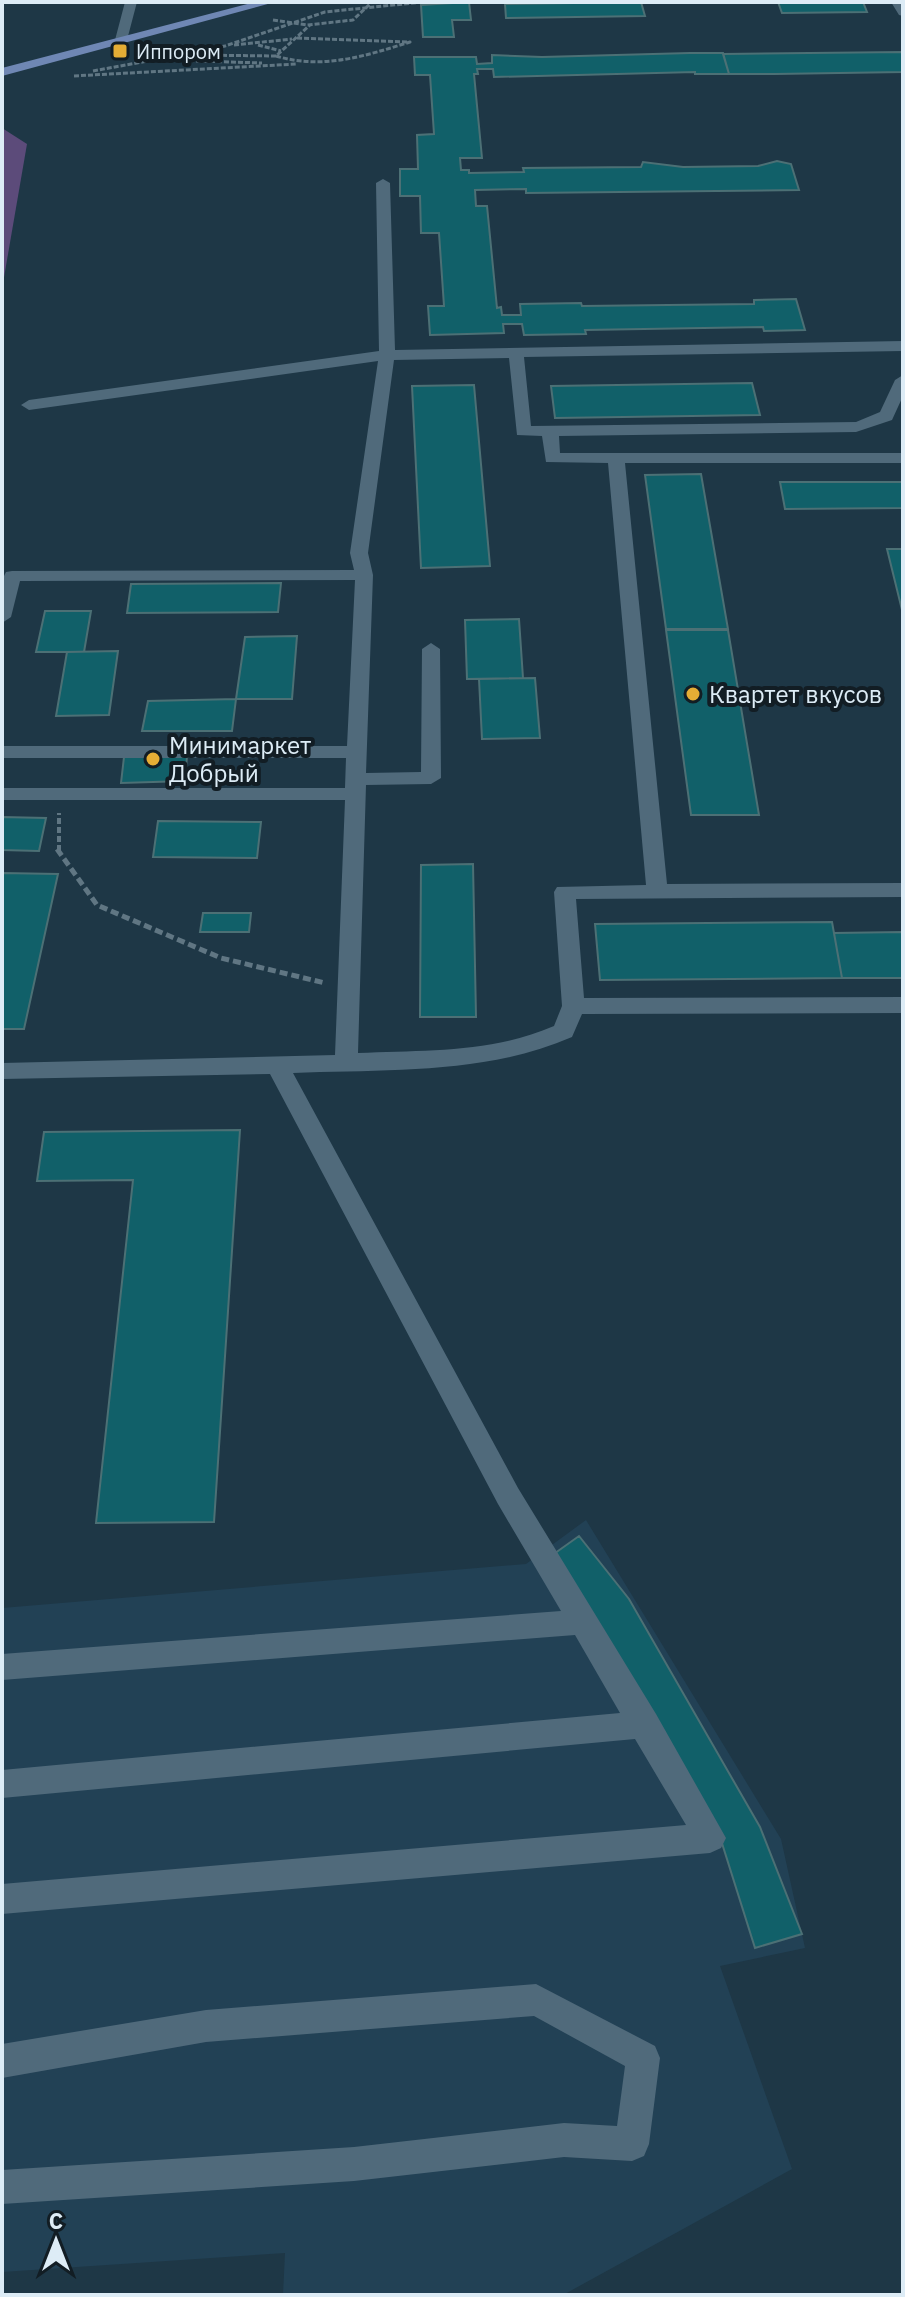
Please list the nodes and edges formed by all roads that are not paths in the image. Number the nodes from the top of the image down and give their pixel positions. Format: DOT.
graph roads {
  1 [pos="131,2"];
  2 [pos="269,2"];
  3 [pos="897,2"];
  4 [pos="903,12"];
  5 [pos="121,40"];
  6 [pos="2,72"];
  7 [pos="383,183"];
  8 [pos="903,346"];
  9 [pos="516,352"];
  10 [pos="387,355"];
  11 [pos="903,380"];
  12 [pos="29,405"];
  13 [pos="550,431"];
  14 [pos="616,458"];
  15 [pos="903,458"];
  16 [pos="364,575"];
  17 [pos="2,617"];
  18 [pos="431,649"];
  19 [pos="2,752"];
  20 [pos="356,752"];
  21 [pos="355,786"];
  22 [pos="2,794"];
  23 [pos="903,890"];
  24 [pos="657,892"];
  25 [pos="903,1005"];
  26 [pos="573,1006"];
  27 [pos="346,1063"];
  28 [pos="278,1067"];
  29 [pos="2,1071"];
  30 [pos="583,1622"];
  31 [pos="2,1667"];
  32 [pos="645,1724"];
  33 [pos="2,1784"];
  34 [pos="2,1899"];
  35 [pos="2,2061"];
  36 [pos="2,2187"];
  1 -- 5 [label="street"];
  2 -- 5 [label="main road"];
  3 -- 4 [label="street"];
  5 -- 6 [label="main road"];
  7 -- 10 [label="street"];
  8 -- 9 [label="street"];
  9 -- 10 [label="street"];
  9 -- 13 [label="street"];
  10 -- 12 [label="street"];
  10 -- 16 [label="street"];
  11 -- 13 [label="street"];
  13 -- 14 [label="street"];
  14 -- 15 [label="street"];
  14 -- 24 [label="street"];
  16 -- 17 [label="street"];
  16 -- 20 [label="street"];
  18 -- 21 [label="street"];
  19 -- 20 [label="street"];
  20 -- 21 [label="street"];
  21 -- 22 [label="street"];
  21 -- 27 [label="street"];
  23 -- 24 [label="street"];
  24 -- 26 [label="street"];
  25 -- 26 [label="street"];
  26 -- 27 [label="street"];
  27 -- 28 [label="street"];
  28 -- 29 [label="street"];
  28 -- 30 [label="street"];
  30 -- 31 [label="street"];
  30 -- 32 [label="street"];
  32 -- 33 [label="street"];
  32 -- 34 [label="street"];
  35 -- 36 [label="street"];
}
